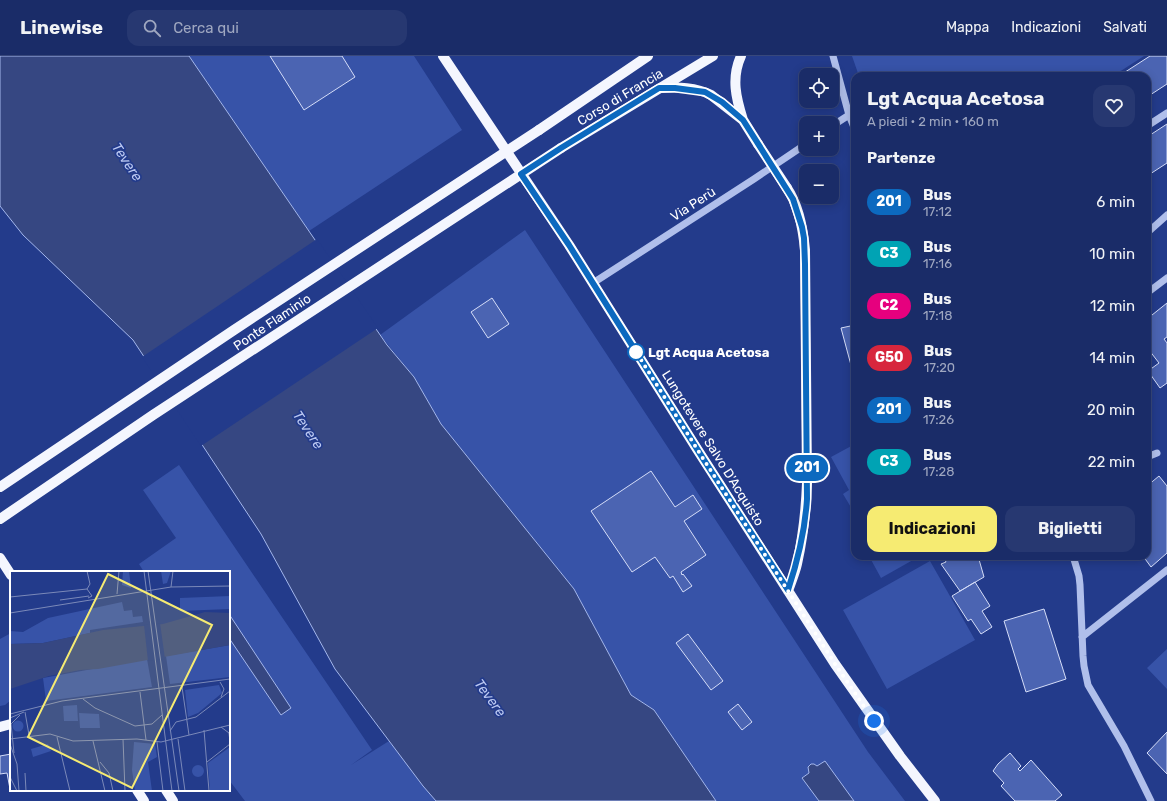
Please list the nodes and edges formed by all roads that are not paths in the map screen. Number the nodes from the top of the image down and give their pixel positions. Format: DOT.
graph roads {
  1 [pos="443,56"];
  2 [pos="639,56"];
  3 [pos="648,56"];
  4 [pos="713,56"];
  5 [pos="741,56"];
  6 [pos="833,56"];
  7 [pos="632,67"];
  8 [pos="659,88"];
  9 [pos="1167,113"];
  10 [pos="849,115"];
  11 [pos="743,120"];
  12 [pos="851,120"];
  13 [pos="839,121"];
  14 [pos="1151,123"];
  15 [pos="539,130"];
  16 [pos="561,148"];
  17 [pos="799,149"];
  18 [pos="1167,215"];
  19 [pos="1151,229"];
  20 [pos="1167,278"];
  21 [pos="593,283"];
  22 [pos="1151,290"];
  23 [pos="1158,453"];
  24 [pos="1151,456"];
  25 [pos="0,487"];
  26 [pos="0,519"];
  27 [pos="0,558"];
  28 [pos="1074,560"];
  29 [pos="1167,570"];
  30 [pos="10,573"];
  31 [pos="788,590"];
  32 [pos="1082,637"];
  33 [pos="10,724"];
  34 [pos="0,727"];
  35 [pos="138,791"];
  36 [pos="167,791"];
  37 [pos="144,801"];
  38 [pos="173,801"];
  39 [pos="935,801"];
  40 [pos="1151,801"];
  1 -- 21 [label="main road, Lungotevere Salvo D'Acquisto"];
  2 -- 7 [label="main road"];
  3 -- 7 [label="main road, Corso di Francia"];
  4 -- 8 [label="main road, Corso di Francia"];
  5 -- 11 [label="main road"];
  6 -- 10 [label="street"];
  7 -- 15 [label="main road, Corso di Francia"];
  8 -- 11 [label="main road"];
  8 -- 16 [label="main road, Corso di Francia"];
  9 -- 14 [label="street"];
  10 -- 12 [label="street"];
  10 -- 13 [label="street"];
  11 -- 31 [label="main road, bridge"];
  15 -- 25 [label="main road, Ponte Flaminio, bridge"];
  16 -- 26 [label="main road, Ponte Flaminio, bridge"];
  17 -- 21 [label="street, Via Perù"];
  18 -- 19 [label="street"];
  20 -- 22 [label="street"];
  21 -- 31 [label="main road, Lungotevere Salvo D'Acquisto"];
  23 -- 24 [label="street"];
  27 -- 30 [label="main road"];
  28 -- 32 [label="street"];
  29 -- 32 [label="street"];
  31 -- 39 [label="main road, Lungotevere Salvo D'Acquisto"];
  32 -- 40 [label="street"];
  33 -- 34 [label="main road"];
  35 -- 37 [label="main road"];
  36 -- 38 [label="main road"];
}
